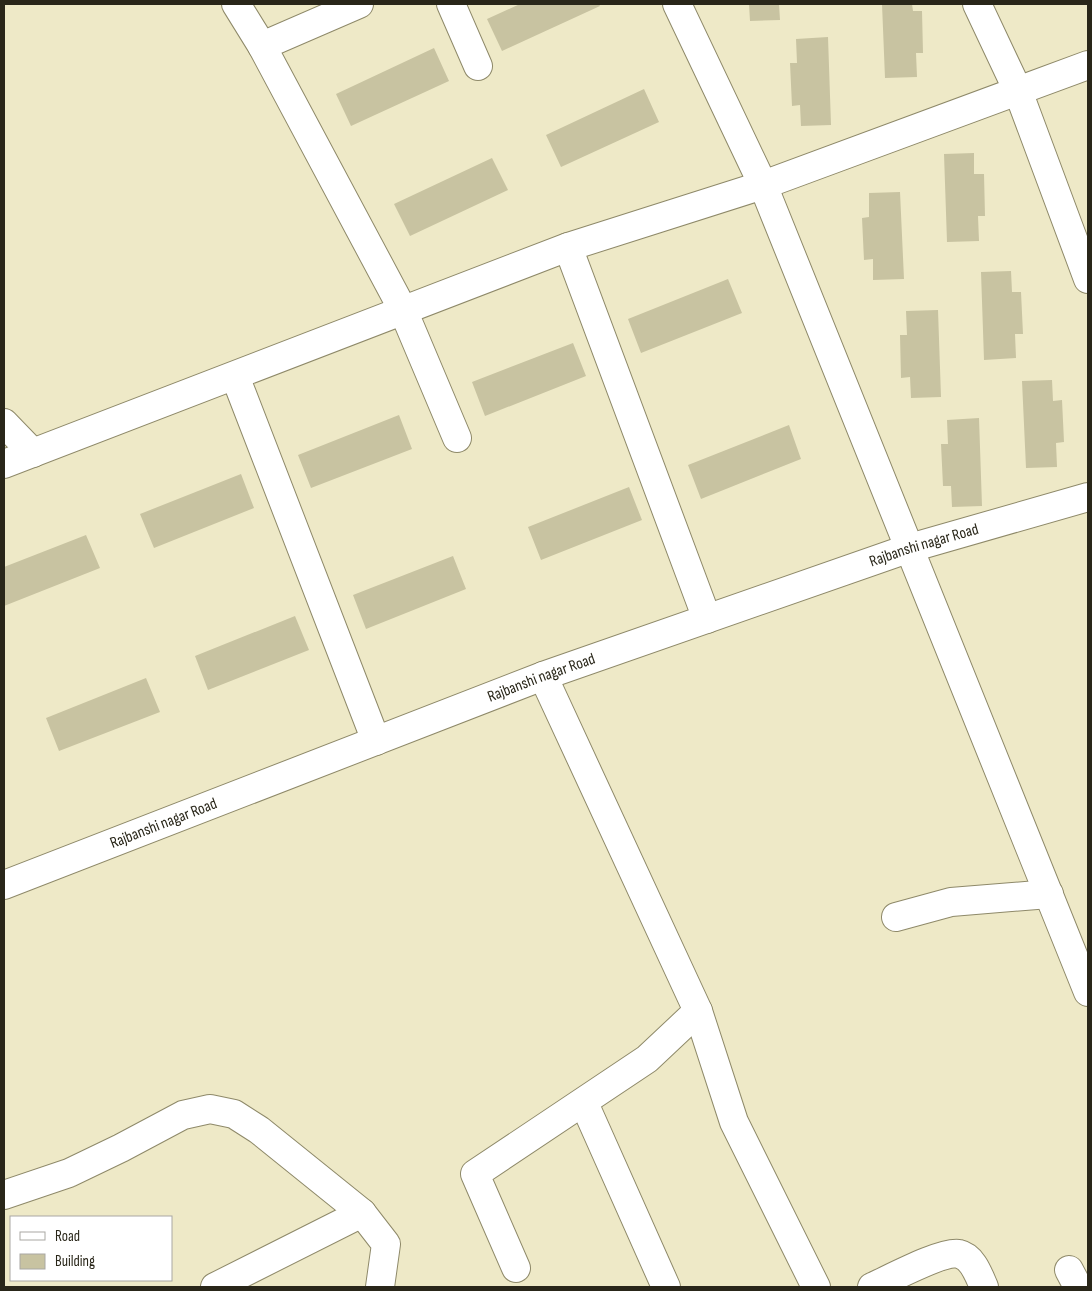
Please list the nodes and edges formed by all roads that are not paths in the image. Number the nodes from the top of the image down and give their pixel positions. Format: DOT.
graph roads {
  1 [pos="236,4"];
  2 [pos="359,4"];
  3 [pos="451,4"];
  4 [pos="677,4"];
  5 [pos="977,4"];
  6 [pos="262,46"];
  7 [pos="1088,65"];
  8 [pos="478,66"];
  9 [pos="1018,91"];
  10 [pos="762,185"];
  11 [pos="568,247"];
  12 [pos="1088,279"];
  13 [pos="403,310"];
  14 [pos="235,376"];
  15 [pos="4,423"];
  16 [pos="457,438"];
  17 [pos="33,453"];
  18 [pos="4,464"];
  19 [pos="1088,497"];
  20 [pos="910,548"];
  21 [pos="707,619"];
  22 [pos="543,676"];
  23 [pos="376,741"];
  24 [pos="4,886"];
  25 [pos="1049,894"];
  26 [pos="896,917"];
  27 [pos="1088,992"];
  28 [pos="698,1011"];
  29 [pos="584,1103"];
  30 [pos="4,1195"];
  31 [pos="362,1213"];
  32 [pos="516,1268"];
  33 [pos="215,1287"];
  34 [pos="380,1287"];
  35 [pos="666,1287"];
  36 [pos="816,1287"];
  37 [pos="872,1287"];
  38 [pos="984,1287"];
  1 -- 6 [label="street"];
  2 -- 6 [label="street"];
  3 -- 8 [label="street"];
  4 -- 10 [label="street"];
  5 -- 9 [label="street"];
  6 -- 13 [label="street"];
  7 -- 9 [label="street"];
  9 -- 10 [label="street"];
  9 -- 12 [label="street"];
  10 -- 11 [label="street"];
  10 -- 20 [label="street"];
  11 -- 13 [label="street"];
  11 -- 21 [label="street"];
  13 -- 14 [label="street"];
  13 -- 16 [label="street"];
  14 -- 17 [label="street"];
  14 -- 23 [label="street"];
  15 -- 17 [label="street"];
  17 -- 18 [label="street"];
  19 -- 20 [label="street, Rajbanshi nagar Road"];
  20 -- 21 [label="street, Rajbanshi nagar Road"];
  20 -- 25 [label="street"];
  21 -- 22 [label="street, Rajbanshi nagar Road"];
  22 -- 23 [label="street, Rajbanshi nagar Road"];
  22 -- 28 [label="street"];
  23 -- 24 [label="street, Rajbanshi nagar Road"];
  25 -- 26 [label="street"];
  25 -- 27 [label="street"];
  28 -- 29 [label="street"];
  28 -- 36 [label="street"];
  29 -- 32 [label="street"];
  29 -- 35 [label="street"];
  30 -- 31 [label="street"];
  31 -- 33 [label="street"];
  31 -- 34 [label="street"];
  37 -- 38 [label="street"];
}
